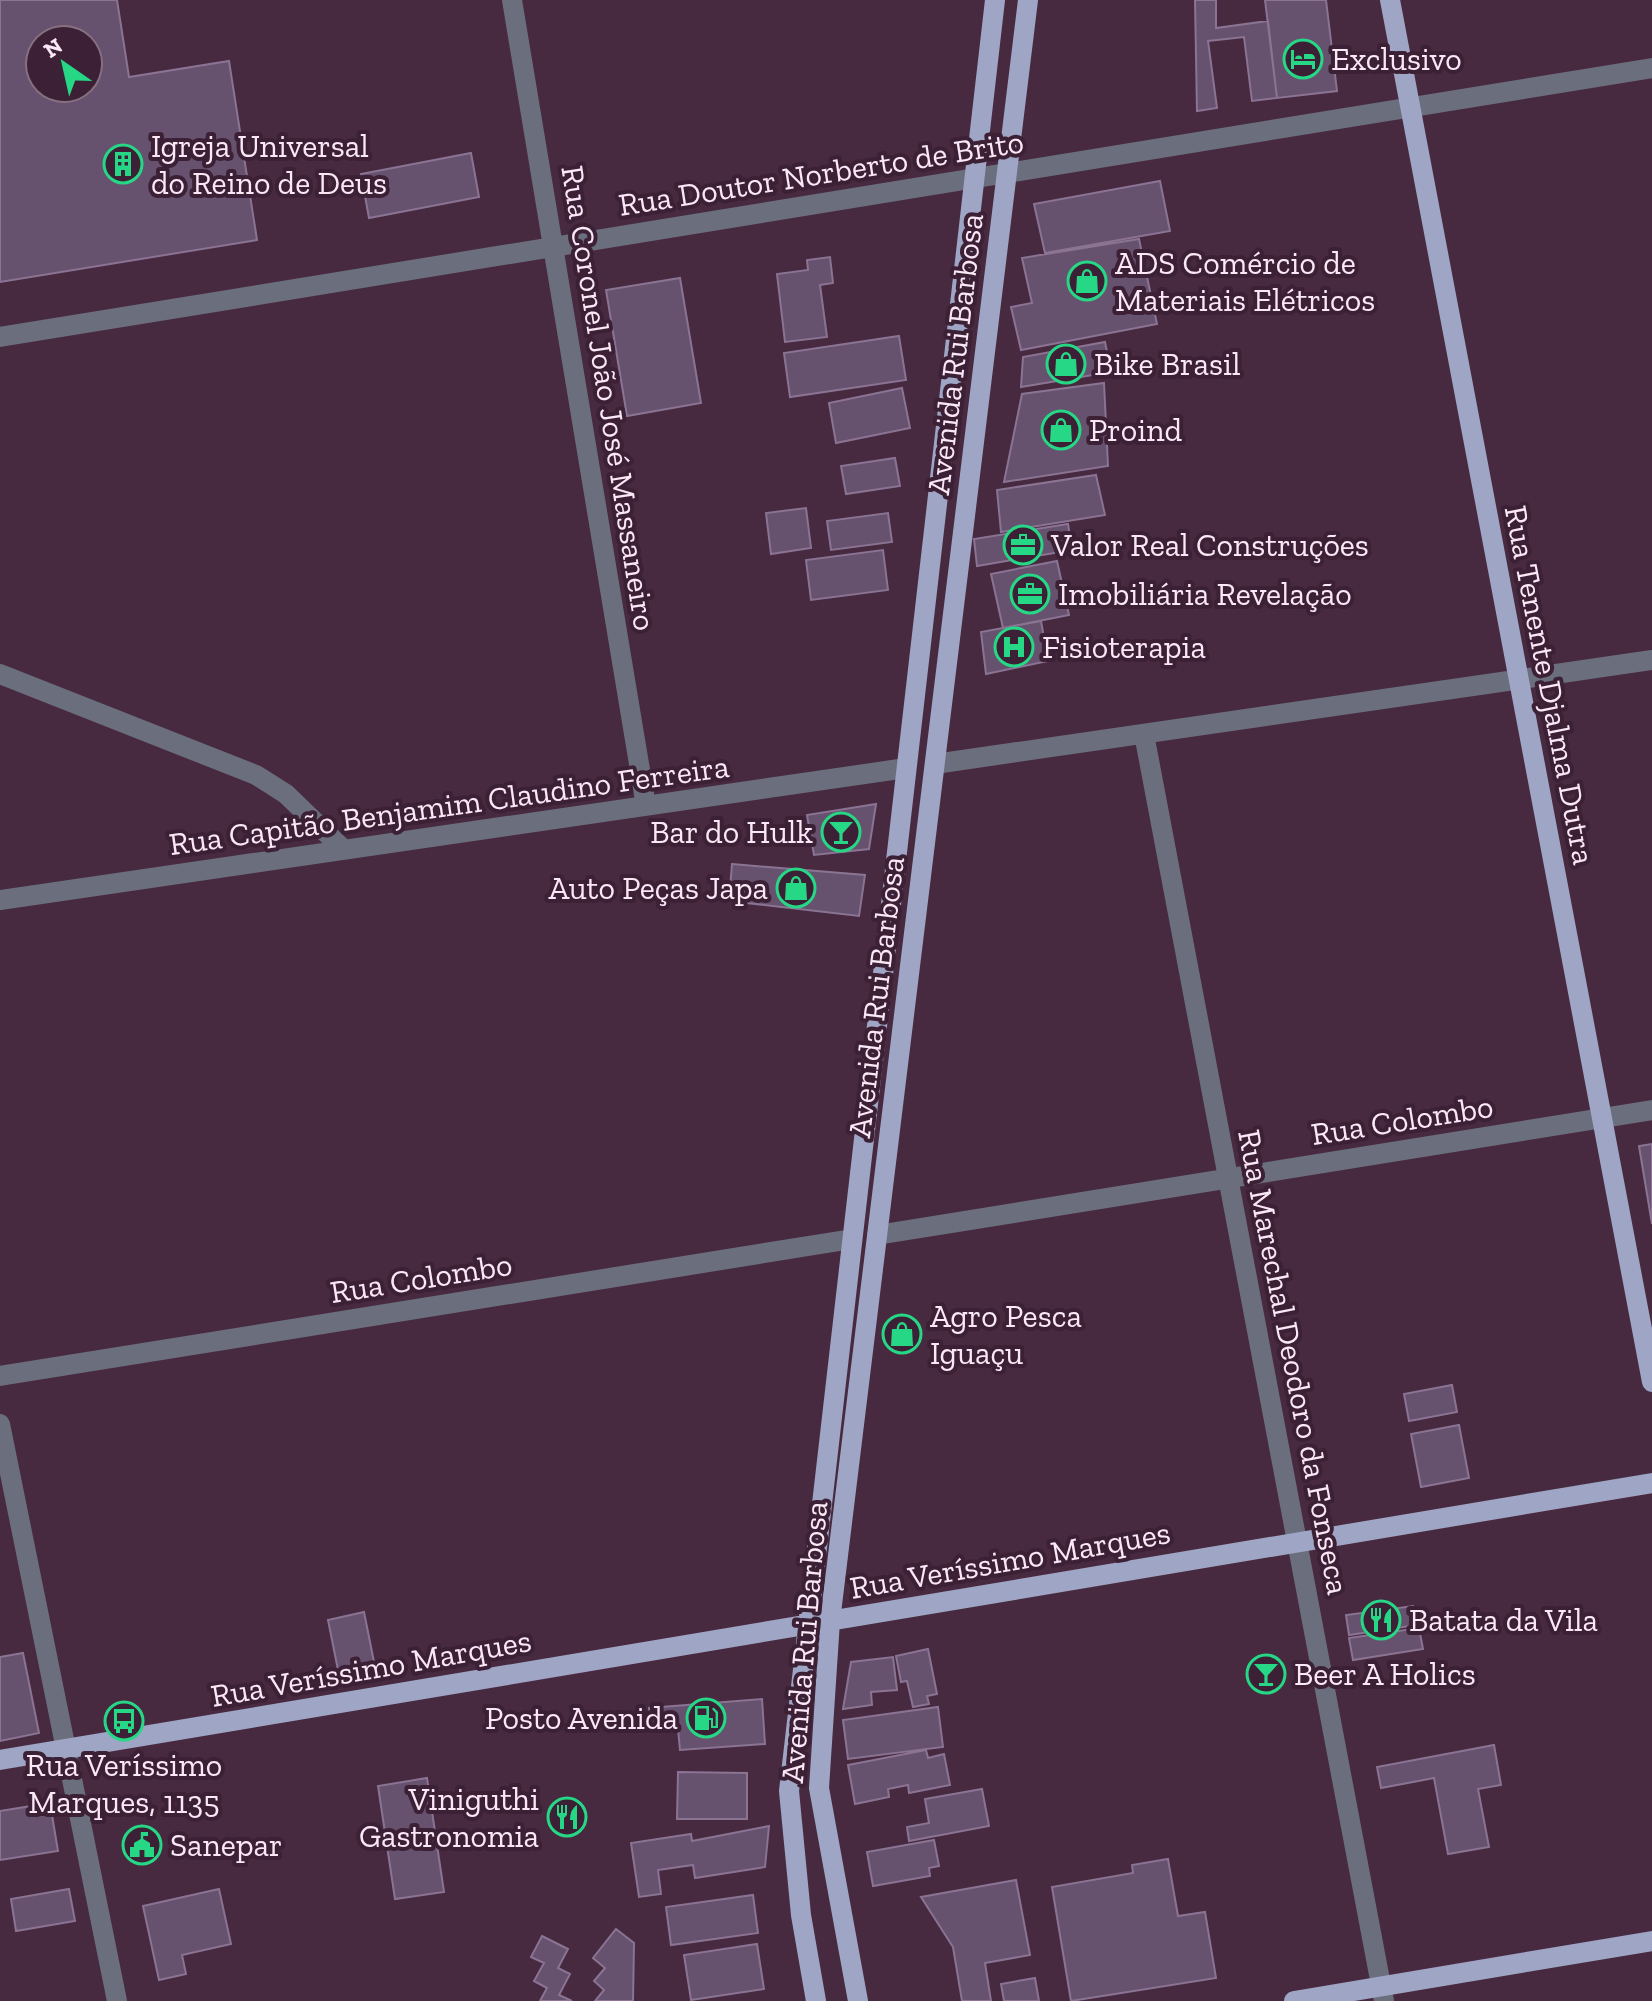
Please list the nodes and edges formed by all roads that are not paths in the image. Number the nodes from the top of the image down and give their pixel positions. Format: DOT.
graph roads {
  1 [pos="512,0"];
  2 [pos="995,0"];
  3 [pos="1028,0"];
  4 [pos="1390,0"];
  5 [pos="1652,68"];
  6 [pos="1411,108"];
  7 [pos="1007,173"];
  8 [pos="974,179"];
  9 [pos="553,247"];
  10 [pos="0,337"];
  11 [pos="1652,660"];
  12 [pos="0,674"];
  13 [pos="1519,679"];
  14 [pos="1144,734"];
  15 [pos="935,764"];
  16 [pos="906,768"];
  17 [pos="646,806"];
  18 [pos="344,850"];
  19 [pos="0,900"];
  20 [pos="1652,1110"];
  21 [pos="1602,1118"];
  22 [pos="1228,1178"];
  23 [pos="877,1235"];
  24 [pos="852,1239"];
  25 [pos="0,1376"];
  26 [pos="1652,1382"];
  27 [pos="0,1424"];
  28 [pos="1652,1483"];
  29 [pos="1298,1543"];
  30 [pos="830,1621"];
  31 [pos="807,1625"];
  32 [pos="66,1749"];
  33 [pos="0,1760"];
  34 [pos="1652,1941"];
  35 [pos="1383,1994"];
  36 [pos="117,2001"];
  37 [pos="816,2001"];
  38 [pos="858,2001"];
  39 [pos="1294,2001"];
  1 -- 9 [label="street, Rua Coronel João José Massaneiro"];
  2 -- 8 [label="main road, Avenida Rui Barbosa"];
  3 -- 7 [label="main road, Avenida Rui Barbosa"];
  4 -- 6 [label="main road, Rua Tenente Djalma Dutra"];
  5 -- 6 [label="street, Rua Doutor Norberto de Brito"];
  6 -- 7 [label="street, Rua Doutor Norberto de Brito"];
  6 -- 13 [label="main road, Rua Tenente Djalma Dutra"];
  7 -- 8 [label="street, Rua Doutor Norberto de Brito"];
  7 -- 15 [label="main road, Avenida Rui Barbosa"];
  8 -- 9 [label="street, Rua Doutor Norberto de Brito"];
  8 -- 16 [label="main road, Avenida Rui Barbosa"];
  9 -- 10 [label="street, Rua Doutor Norberto de Brito"];
  9 -- 17 [label="street, Rua Coronel João José Massaneiro"];
  11 -- 13 [label="street"];
  12 -- 18 [label="street"];
  13 -- 14 [label="street"];
  13 -- 21 [label="main road, Rua Tenente Djalma Dutra"];
  14 -- 15 [label="street"];
  14 -- 22 [label="street, Rua Marechal Deodoro da Fonseca"];
  15 -- 23 [label="main road, Avenida Rui Barbosa"];
  16 -- 17 [label="street, Rua Capitão Benjamim Claudino Ferreira"];
  16 -- 24 [label="main road, Avenida Rui Barbosa"];
  17 -- 18 [label="street, Rua Capitão Benjamim Claudino Ferreira"];
  18 -- 19 [label="street, Rua Capitão Benjamim Claudino Ferreira"];
  20 -- 21 [label="street, Rua Colombo"];
  21 -- 22 [label="street, Rua Colombo"];
  21 -- 26 [label="main road, Rua Tenente Djalma Dutra"];
  22 -- 23 [label="street, Rua Colombo"];
  22 -- 29 [label="street, Rua Marechal Deodoro da Fonseca"];
  23 -- 30 [label="main road, Avenida Rui Barbosa"];
  24 -- 25 [label="street, Rua Colombo"];
  24 -- 31 [label="main road, Avenida Rui Barbosa"];
  27 -- 32 [label="street"];
  28 -- 29 [label="main road, Rua Veríssimo Marques"];
  29 -- 30 [label="main road, Rua Veríssimo Marques"];
  29 -- 35 [label="street, Rua Marechal Deodoro da Fonseca"];
  30 -- 31 [label="main road, Rua Veríssimo Marques"];
  30 -- 38 [label="main road, Avenida Rui Barbosa"];
  31 -- 32 [label="main road, Rua Veríssimo Marques"];
  31 -- 37 [label="main road, Avenida Rui Barbosa"];
  32 -- 33 [label="main road, Rua Veríssimo Marques"];
  32 -- 36 [label="street"];
  34 -- 35 [label="main road"];
  35 -- 39 [label="main road"];
}
